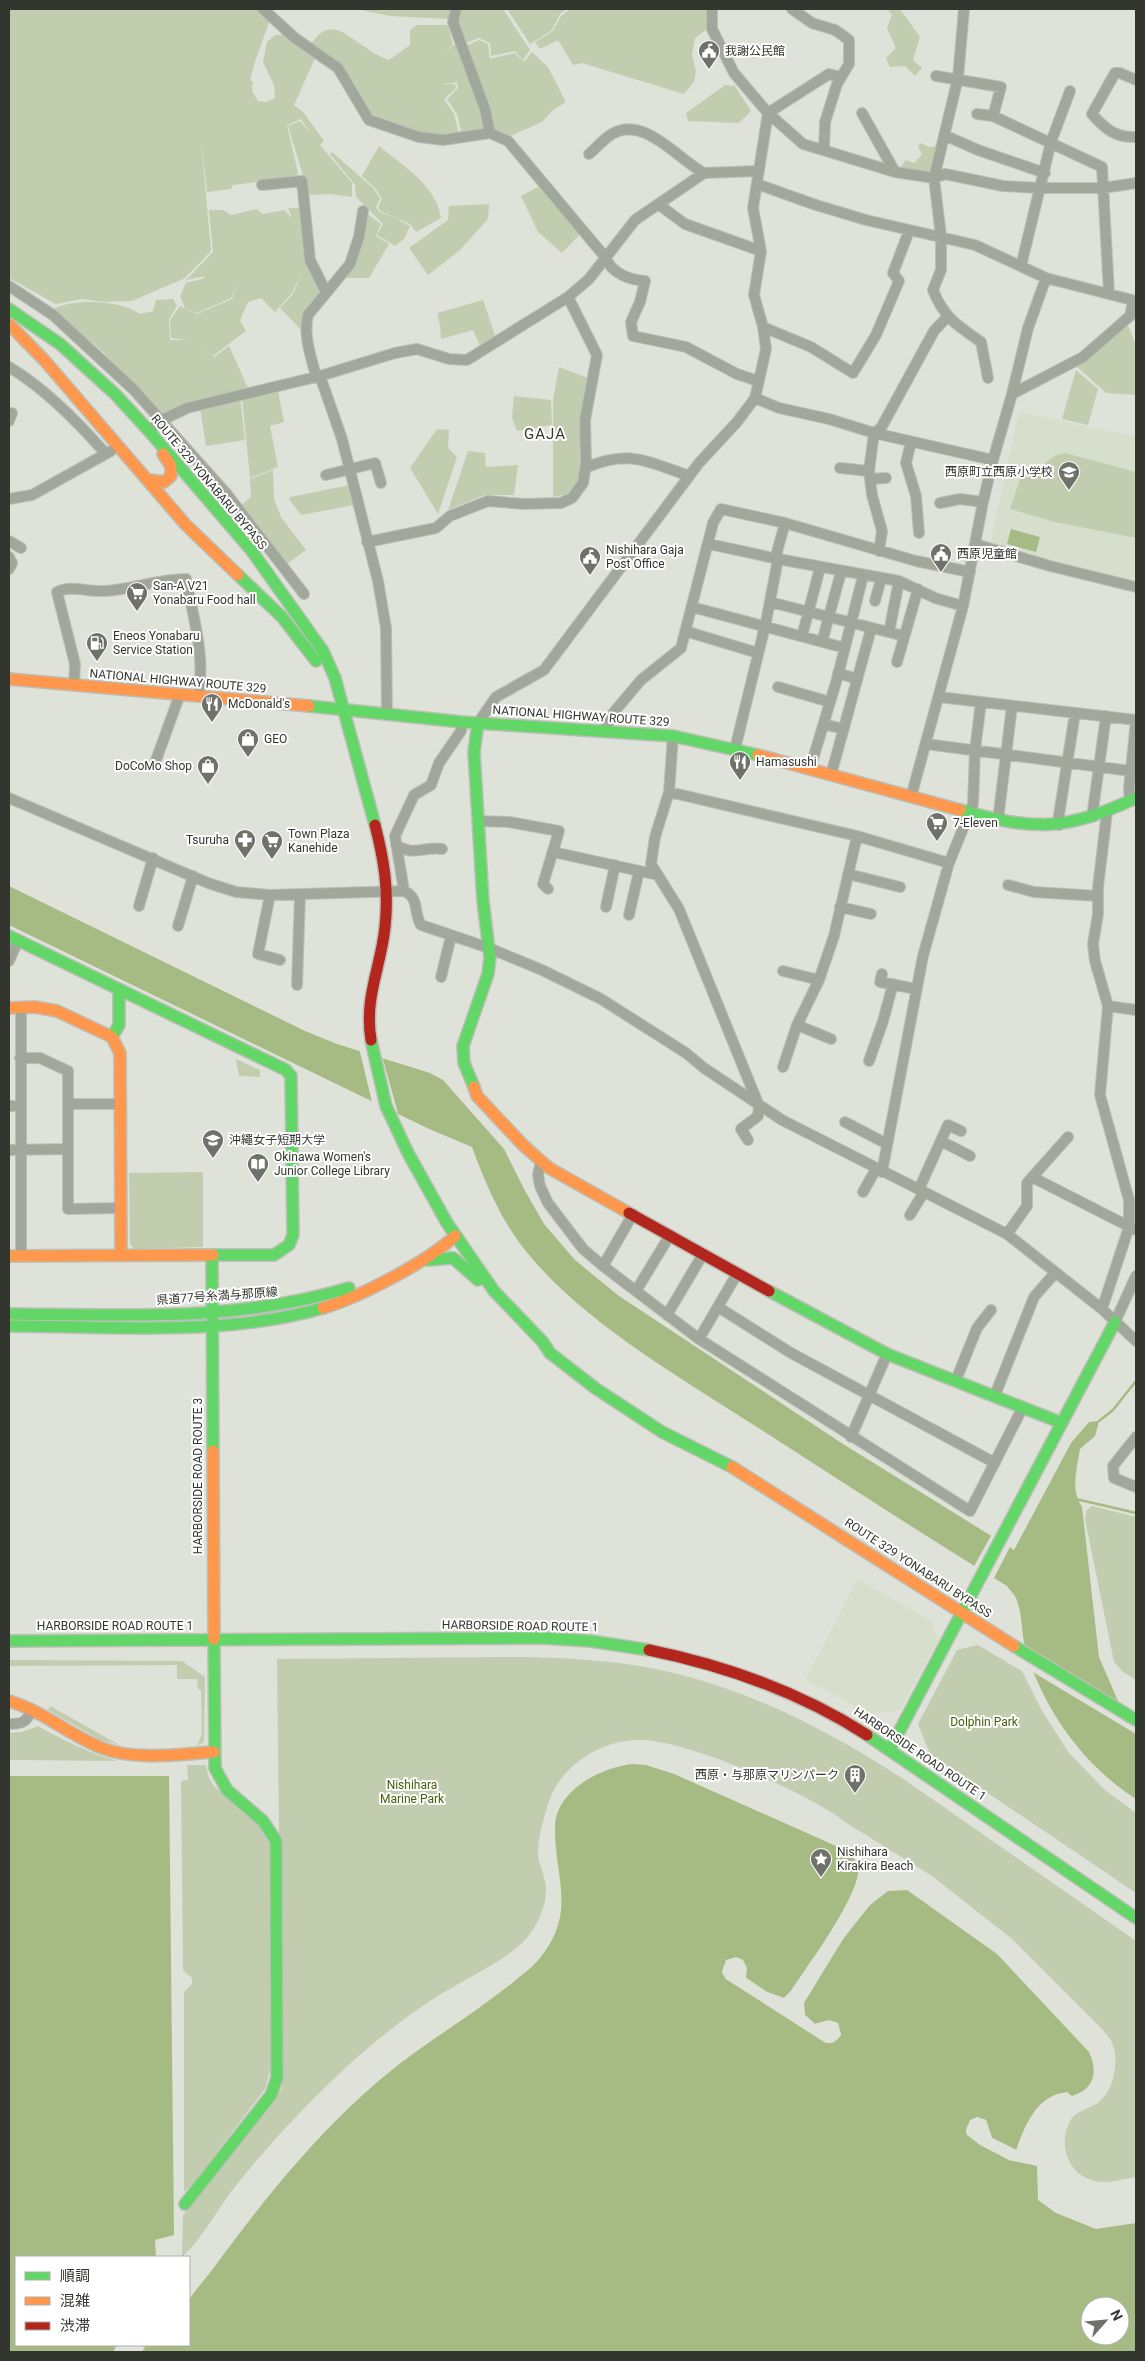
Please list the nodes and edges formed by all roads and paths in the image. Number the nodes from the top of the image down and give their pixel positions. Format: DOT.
graph roads {
  1 [pos="263,9"];
  2 [pos="456,9"];
  3 [pos="712,9"];
  4 [pos="792,9"];
  5 [pos="964,9"];
  6 [pos="936,76"];
  7 [pos="841,77"];
  8 [pos="958,78"];
  9 [pos="1136,80"];
  10 [pos="1070,91"];
  11 [pos="768,113"];
  12 [pos="862,113"];
  13 [pos="977,114"];
  14 [pos="993,116"];
  15 [pos="490,133"];
  16 [pos="944,135"];
  17 [pos="1136,137"];
  18 [pos="1052,142"];
  19 [pos="824,150"];
  20 [pos="589,154"];
  21 [pos="759,171"];
  22 [pos="895,172"];
  23 [pos="704,173"];
  24 [pos="1044,173"];
  25 [pos="934,178"];
  26 [pos="1136,183"];
  27 [pos="757,184"];
  28 [pos="262,185"];
  29 [pos="1040,188"];
  30 [pos="1103,188"];
  31 [pos="658,204"];
  32 [pos="363,211"];
  33 [pos="909,231"];
  34 [pos="942,236"];
  35 [pos="761,251"];
  36 [pos="606,258"];
  37 [pos="1021,266"];
  38 [pos="1046,278"];
  39 [pos="9,286"];
  40 [pos="326,292"];
  41 [pos="1109,293"];
  42 [pos="568,297"];
  43 [pos="1135,301"];
  44 [pos="9,309"];
  45 [pos="947,317"];
  46 [pos="9,324"];
  47 [pos="762,327"];
  48 [pos="9,367"];
  49 [pos="318,376"];
  50 [pos="988,378"];
  51 [pos="758,381"];
  52 [pos="115,394"];
  53 [pos="1012,394"];
  54 [pos="756,398"];
  55 [pos="174,414"];
  56 [pos="160,421"];
  57 [pos="149,431"];
  58 [pos="173,434"];
  59 [pos="874,434"];
  60 [pos="115,441"];
  61 [pos="157,441"];
  62 [pos="911,442"];
  63 [pos="106,454"];
  64 [pos="992,460"];
  65 [pos="585,468"];
  66 [pos="840,468"];
  67 [pos="350,470"];
  68 [pos="326,475"];
  69 [pos="869,475"];
  70 [pos="689,476"];
  71 [pos="886,478"];
  72 [pos="149,480"];
  73 [pos="381,483"];
  74 [pos="9,499"];
  75 [pos="982,502"];
  76 [pos="940,503"];
  77 [pos="785,523"];
  78 [pos="919,533"];
  79 [pos="9,541"];
  80 [pos="367,542"];
  81 [pos="709,544"];
  82 [pos="975,544"];
  83 [pos="21,548"];
  84 [pos="879,551"];
  85 [pos="9,557"];
  86 [pos="778,559"];
  87 [pos="820,568"];
  88 [pos="9,569"];
  89 [pos="841,572"];
  90 [pos="970,572"];
  91 [pos="863,576"];
  92 [pos="881,579"];
  93 [pos="899,582"];
  94 [pos="1136,587"];
  95 [pos="918,589"];
  96 [pos="304,594"];
  97 [pos="875,601"];
  98 [pos="770,602"];
  99 [pos="963,606"];
  100 [pos="692,608"];
  101 [pos="808,613"];
  102 [pos="829,617"];
  103 [pos="852,623"];
  104 [pos="765,626"];
  105 [pos="871,629"];
  106 [pos="685,631"];
  107 [pos="889,632"];
  108 [pos="802,636"];
  109 [pos="904,636"];
  110 [pos="822,642"];
  111 [pos="845,648"];
  112 [pos="758,653"];
  113 [pos="897,662"];
  114 [pos="838,673"];
  115 [pos="9,679"];
  116 [pos="857,679"];
  117 [pos="74,685"];
  118 [pos="778,687"];
  119 [pos="180,694"];
  120 [pos="198,696"];
  121 [pos="940,697"];
  122 [pos="830,702"];
  123 [pos="981,702"];
  124 [pos="1012,706"];
  125 [pos="343,709"];
  126 [pos="1075,713"];
  127 [pos="387,715"];
  128 [pos="1106,716"];
  129 [pos="462,722"];
  130 [pos="478,723"];
  131 [pos="824,724"];
  132 [pos="844,729"];
  133 [pos="604,730"];
  134 [pos="673,736"];
  135 [pos="926,744"];
  136 [pos="736,748"];
  137 [pos="975,750"];
  138 [pos="1006,754"];
  139 [pos="1068,762"];
  140 [pos="155,763"];
  141 [pos="1100,767"];
  142 [pos="810,769"];
  143 [pos="1131,771"];
  144 [pos="831,775"];
  145 [pos="669,792"];
  146 [pos="911,797"];
  147 [pos="9,798"];
  148 [pos="1133,799"];
  149 [pos="1107,812"];
  150 [pos="969,814"];
  151 [pos="1092,817"];
  152 [pos="998,820"];
  153 [pos="478,821"];
  154 [pos="1059,825"];
  155 [pos="857,836"];
  156 [pos="396,845"];
  157 [pos="442,849"];
  158 [pos="553,852"];
  159 [pos="154,858"];
  160 [pos="950,862"];
  161 [pos="615,866"];
  162 [pos="639,871"];
  163 [pos="848,874"];
  164 [pos="658,875"];
  165 [pos="193,876"];
  166 [pos="542,885"];
  167 [pos="1008,885"];
  168 [pos="900,887"];
  169 [pos="404,891"];
  170 [pos="387,892"];
  171 [pos="270,895"];
  172 [pos="300,895"];
  173 [pos="1098,896"];
  174 [pos="139,906"];
  175 [pos="606,907"];
  176 [pos="840,907"];
  177 [pos="871,914"];
  178 [pos="629,915"];
  179 [pos="178,926"];
  180 [pos="451,936"];
  181 [pos="13,939"];
  182 [pos="489,948"];
  183 [pos="280,960"];
  184 [pos="9,961"];
  185 [pos="783,971"];
  186 [pos="882,974"];
  187 [pos="441,977"];
  188 [pos="819,980"];
  189 [pos="892,984"];
  190 [pos="297,985"];
  191 [pos="916,989"];
  192 [pos="119,990"];
  193 [pos="1108,1006"];
  194 [pos="9,1008"];
  195 [pos="21,1008"];
  196 [pos="1136,1010"];
  197 [pos="798,1025"];
  198 [pos="112,1037"];
  199 [pos="831,1039"];
  200 [pos="20,1058"];
  201 [pos="869,1061"];
  202 [pos="783,1067"];
  203 [pos="68,1104"];
  204 [pos="120,1104"];
  205 [pos="9,1106"];
  206 [pos="20,1106"];
  207 [pos="758,1106"];
  208 [pos="845,1122"];
  209 [pos="961,1131"];
  210 [pos="1068,1137"];
  211 [pos="748,1140"];
  212 [pos="941,1141"];
  213 [pos="887,1144"];
  214 [pos="20,1149"];
  215 [pos="68,1149"];
  216 [pos="9,1150"];
  217 [pos="970,1156"];
  218 [pos="541,1161"];
  219 [pos="879,1170"];
  220 [pos="1032,1177"];
  221 [pos="921,1190"];
  222 [pos="863,1192"];
  223 [pos="120,1208"];
  224 [pos="633,1214"];
  225 [pos="910,1215"];
  226 [pos="1132,1228"];
  227 [pos="1007,1234"];
  228 [pos="670,1235"];
  229 [pos="455,1236"];
  230 [pos="704,1254"];
  231 [pos="121,1255"];
  232 [pos="9,1256"];
  233 [pos="21,1256"];
  234 [pos="212,1256"];
  235 [pos="412,1264"];
  236 [pos="603,1266"];
  237 [pos="1055,1273"];
  238 [pos="737,1274"];
  239 [pos="1136,1276"];
  240 [pos="494,1291"];
  241 [pos="636,1291"];
  242 [pos="718,1307"];
  243 [pos="1102,1309"];
  244 [pos="991,1310"];
  245 [pos="211,1312"];
  246 [pos="9,1314"];
  247 [pos="667,1315"];
  248 [pos="1115,1322"];
  249 [pos="211,1325"];
  250 [pos="9,1326"];
  251 [pos="699,1339"];
  252 [pos="1136,1341"];
  253 [pos="887,1354"];
  254 [pos="956,1380"];
  255 [pos="868,1395"];
  256 [pos="995,1395"];
  257 [pos="1023,1407"];
  258 [pos="1062,1423"];
  259 [pos="850,1437"];
  260 [pos="1136,1437"];
  261 [pos="995,1463"];
  262 [pos="1136,1487"];
  263 [pos="963,1613"];
  264 [pos="213,1640"];
  265 [pos="9,1641"];
  266 [pos="9,1702"];
  267 [pos="32,1710"];
  268 [pos="1136,1720"];
  269 [pos="9,1724"];
  270 [pos="890,1749"];
  271 [pos="214,1752"];
  272 [pos="1136,1918"];
  273 [pos="185,2204"];
  1 -- 15 [label="street"];
  2 -- 15 [label="street"];
  3 -- 11 [label="street"];
  4 -- 7 [label="street"];
  5 -- 8 [label="street"];
  6 -- 8 [label="street"];
  7 -- 11 [label="street"];
  7 -- 19 [label="street"];
  8 -- 14 [label="street"];
  8 -- 16 [label="street"];
  9 -- 17 [label="street"];
  10 -- 18 [label="street"];
  11 -- 19 [label="street"];
  11 -- 21 [label="street"];
  12 -- 22 [label="street"];
  13 -- 14 [label="street"];
  14 -- 18 [label="street"];
  15 -- 36 [label="street"];
  16 -- 24 [label="street"];
  16 -- 25 [label="street"];
  18 -- 24 [label="street"];
  18 -- 30 [label="street"];
  19 -- 22 [label="street"];
  20 -- 23 [label="street"];
  21 -- 23 [label="street"];
  21 -- 27 [label="street"];
  22 -- 25 [label="street"];
  23 -- 31 [label="street"];
  24 -- 29 [label="street"];
  25 -- 29 [label="street"];
  25 -- 34 [label="street"];
  26 -- 30 [label="street"];
  27 -- 33 [label="street"];
  27 -- 35 [label="street"];
  28 -- 40 [label="street"];
  29 -- 30 [label="street"];
  29 -- 37 [label="street"];
  30 -- 41 [label="street"];
  31 -- 35 [label="street"];
  31 -- 36 [label="street"];
  32 -- 40 [label="street"];
  33 -- 34 [label="street"];
  33 -- 47 [label="street"];
  34 -- 37 [label="street"];
  34 -- 45 [label="street"];
  35 -- 47 [label="street"];
  36 -- 42 [label="street"];
  36 -- 51 [label="street"];
  37 -- 38 [label="street"];
  38 -- 41 [label="street"];
  38 -- 53 [label="street"];
  39 -- 56 [label="street"];
  40 -- 49 [label="street"];
  41 -- 43 [label="street"];
  42 -- 49 [label="street"];
  42 -- 65 [label="street"];
  43 -- 53 [label="street"];
  44 -- 52 [label="main road, ROUTE 329 YONABARU BYPASS"];
  45 -- 50 [label="street"];
  45 -- 59 [label="street"];
  46 -- 60 [label="main road, ROUTE 329 YONABARU BYPASS"];
  47 -- 51 [label="street"];
  48 -- 63 [label="street"];
  49 -- 55 [label="street"];
  49 -- 67 [label="street"];
  51 -- 54 [label="street"];
  52 -- 57 [label="main road, ROUTE 329 YONABARU BYPASS"];
  52 -- 60 [label="main road"];
  53 -- 64 [label="street"];
  54 -- 59 [label="street"];
  54 -- 70 [label="street"];
  55 -- 56 [label="street"];
  55 -- 58 [label="street"];
  56 -- 57 [label="street"];
  56 -- 58 [label="street"];
  57 -- 61 [label="main road, ROUTE 329 YONABARU BYPASS"];
  58 -- 96 [label="street"];
  59 -- 62 [label="street"];
  59 -- 69 [label="street"];
  60 -- 63 [label="street"];
  60 -- 72 [label="main road, ROUTE 329 YONABARU BYPASS"];
  61 -- 72 [label="main road"];
  61 -- 125 [label="main road, ROUTE 329 YONABARU BYPASS"];
  62 -- 64 [label="street"];
  62 -- 78 [label="street"];
  63 -- 74 [label="street"];
  64 -- 75 [label="street"];
  65 -- 70 [label="street"];
  65 -- 80 [label="street"];
  66 -- 69 [label="street"];
  67 -- 68 [label="street"];
  67 -- 73 [label="street"];
  67 -- 80 [label="street"];
  69 -- 71 [label="street"];
  69 -- 84 [label="street"];
  70 -- 130 [label="street"];
  72 -- 125 [label="main road, ROUTE 329 YONABARU BYPASS"];
  75 -- 76 [label="street"];
  75 -- 82 [label="street"];
  77 -- 81 [label="street"];
  77 -- 84 [label="street"];
  77 -- 86 [label="street"];
  79 -- 83 [label="street"];
  80 -- 127 [label="street"];
  81 -- 86 [label="street"];
  81 -- 100 [label="street"];
  82 -- 90 [label="street"];
  82 -- 94 [label="street"];
  84 -- 90 [label="street"];
  85 -- 88 [label="street"];
  86 -- 87 [label="street"];
  86 -- 98 [label="street"];
  87 -- 89 [label="street"];
  87 -- 101 [label="street"];
  89 -- 91 [label="street"];
  89 -- 102 [label="street"];
  90 -- 99 [label="street"];
  91 -- 92 [label="street"];
  91 -- 103 [label="street"];
  92 -- 93 [label="street"];
  92 -- 97 [label="street"];
  93 -- 95 [label="street"];
  93 -- 107 [label="street"];
  95 -- 99 [label="street"];
  95 -- 109 [label="street"];
  98 -- 101 [label="street"];
  98 -- 104 [label="street"];
  99 -- 121 [label="street"];
  100 -- 104 [label="street"];
  100 -- 106 [label="street"];
  101 -- 102 [label="street"];
  101 -- 108 [label="street"];
  102 -- 103 [label="street"];
  102 -- 110 [label="street"];
  103 -- 105 [label="street"];
  103 -- 111 [label="street"];
  104 -- 108 [label="street"];
  104 -- 112 [label="street"];
  105 -- 107 [label="street"];
  105 -- 116 [label="street"];
  106 -- 112 [label="street"];
  106 -- 133 [label="street"];
  107 -- 109 [label="street"];
  108 -- 110 [label="street"];
  109 -- 113 [label="street"];
  110 -- 111 [label="street"];
  111 -- 114 [label="street"];
  112 -- 136 [label="street"];
  114 -- 116 [label="street"];
  114 -- 122 [label="street"];
  115 -- 117 [label="main road, NATIONAL HIGHWAY ROUTE 329"];
  116 -- 132 [label="street"];
  117 -- 119 [label="main road, NATIONAL HIGHWAY ROUTE 329"];
  117 -- 120 [label="street"];
  118 -- 122 [label="street"];
  119 -- 120 [label="main road, NATIONAL HIGHWAY ROUTE 329"];
  119 -- 140 [label="street"];
  120 -- 125 [label="main road, NATIONAL HIGHWAY ROUTE 329"];
  121 -- 123 [label="street"];
  121 -- 135 [label="street"];
  122 -- 131 [label="street"];
  123 -- 124 [label="street"];
  123 -- 137 [label="street"];
  124 -- 126 [label="street"];
  124 -- 138 [label="street"];
  125 -- 127 [label="main road, NATIONAL HIGHWAY ROUTE 329"];
  125 -- 170 [label="main road, ROUTE 329 YONABARU BYPASS"];
  126 -- 128 [label="street"];
  126 -- 139 [label="street"];
  127 -- 129 [label="main road, NATIONAL HIGHWAY ROUTE 329"];
  128 -- 141 [label="street"];
  128 -- 143 [label="street"];
  129 -- 130 [label="main road, NATIONAL HIGHWAY ROUTE 329"];
  129 -- 156 [label="street"];
  130 -- 133 [label="main road, NATIONAL HIGHWAY ROUTE 329"];
  130 -- 153 [label="main road"];
  131 -- 132 [label="street"];
  131 -- 142 [label="street"];
  132 -- 144 [label="street"];
  133 -- 134 [label="main road, NATIONAL HIGHWAY ROUTE 329"];
  134 -- 136 [label="main road, NATIONAL HIGHWAY ROUTE 329"];
  134 -- 145 [label="street"];
  135 -- 137 [label="street"];
  135 -- 146 [label="street"];
  136 -- 142 [label="main road, NATIONAL HIGHWAY ROUTE 329"];
  137 -- 138 [label="street"];
  137 -- 150 [label="street"];
  138 -- 139 [label="street"];
  138 -- 152 [label="street"];
  139 -- 141 [label="street"];
  139 -- 154 [label="street"];
  141 -- 143 [label="street"];
  141 -- 151 [label="street"];
  142 -- 144 [label="main road, NATIONAL HIGHWAY ROUTE 329"];
  143 -- 148 [label="street"];
  144 -- 146 [label="main road, NATIONAL HIGHWAY ROUTE 329"];
  145 -- 155 [label="street"];
  145 -- 164 [label="street"];
  146 -- 150 [label="main road, NATIONAL HIGHWAY ROUTE 329"];
  147 -- 159 [label="street"];
  148 -- 149 [label="main road, NATIONAL HIGHWAY ROUTE 329"];
  149 -- 151 [label="main road, NATIONAL HIGHWAY ROUTE 329"];
  149 -- 173 [label="street"];
  150 -- 152 [label="main road, NATIONAL HIGHWAY ROUTE 329"];
  150 -- 160 [label="street"];
  151 -- 154 [label="main road, NATIONAL HIGHWAY ROUTE 329"];
  152 -- 154 [label="main road, NATIONAL HIGHWAY ROUTE 329"];
  153 -- 158 [label="street"];
  153 -- 182 [label="main road"];
  155 -- 160 [label="street"];
  155 -- 163 [label="street"];
  156 -- 157 [label="street"];
  156 -- 169 [label="street"];
  158 -- 161 [label="street"];
  158 -- 166 [label="street"];
  159 -- 165 [label="street"];
  159 -- 174 [label="street"];
  160 -- 191 [label="street"];
  161 -- 162 [label="street"];
  161 -- 175 [label="street"];
  162 -- 164 [label="street"];
  162 -- 178 [label="street"];
  163 -- 168 [label="street"];
  163 -- 176 [label="street"];
  164 -- 207 [label="street"];
  165 -- 171 [label="street"];
  165 -- 179 [label="street"];
  167 -- 173 [label="street"];
  169 -- 170 [label="street"];
  169 -- 180 [label="street"];
  170 -- 172 [label="street"];
  170 -- 229 [label="main road, ROUTE 329 YONABARU BYPASS"];
  171 -- 172 [label="street"];
  171 -- 183 [label="street"];
  172 -- 190 [label="street"];
  173 -- 193 [label="street"];
  176 -- 177 [label="street"];
  176 -- 188 [label="street"];
  180 -- 182 [label="street"];
  180 -- 187 [label="street"];
  181 -- 184 [label="street"];
  181 -- 192 [label="main road"];
  182 -- 207 [label="street"];
  182 -- 218 [label="main road"];
  185 -- 188 [label="street"];
  186 -- 189 [label="street"];
  188 -- 197 [label="street"];
  189 -- 191 [label="street"];
  189 -- 201 [label="street"];
  191 -- 213 [label="street"];
  192 -- 198 [label="main road"];
  192 -- 234 [label="main road"];
  193 -- 196 [label="street"];
  193 -- 226 [label="street"];
  194 -- 195 [label="main road"];
  195 -- 198 [label="main road"];
  195 -- 200 [label="street"];
  197 -- 199 [label="street"];
  197 -- 202 [label="street"];
  198 -- 204 [label="main road"];
  200 -- 203 [label="street"];
  200 -- 206 [label="street"];
  203 -- 204 [label="street"];
  203 -- 215 [label="street"];
  204 -- 223 [label="main road"];
  205 -- 206 [label="street"];
  206 -- 214 [label="street"];
  207 -- 211 [label="street"];
  207 -- 219 [label="street"];
  208 -- 213 [label="street"];
  209 -- 212 [label="street"];
  210 -- 220 [label="street"];
  212 -- 217 [label="street"];
  212 -- 221 [label="street"];
  213 -- 219 [label="street"];
  214 -- 215 [label="street"];
  214 -- 216 [label="street"];
  214 -- 233 [label="street"];
  215 -- 223 [label="street"];
  218 -- 224 [label="main road"];
  218 -- 236 [label="street"];
  219 -- 221 [label="street"];
  219 -- 222 [label="street"];
  220 -- 226 [label="street"];
  220 -- 227 [label="street"];
  221 -- 225 [label="street"];
  221 -- 227 [label="street"];
  223 -- 231 [label="main road"];
  224 -- 228 [label="main road"];
  224 -- 236 [label="street"];
  226 -- 243 [label="street"];
  227 -- 237 [label="street"];
  228 -- 230 [label="main road"];
  228 -- 241 [label="street"];
  229 -- 235 [label="main road, 県道77号糸満与那原線"];
  229 -- 240 [label="main road, ROUTE 329 YONABARU BYPASS"];
  229 -- 245 [label="main road, 県道77号糸満与那原線"];
  230 -- 238 [label="main road"];
  230 -- 247 [label="street"];
  231 -- 233 [label="main road"];
  231 -- 234 [label="main road"];
  232 -- 233 [label="main road"];
  234 -- 245 [label="main road, HARBORSIDE ROAD ROUTE 3"];
  235 -- 240 [label="main road"];
  235 -- 249 [label="main road, 県道77号糸満与那原線"];
  236 -- 241 [label="street"];
  237 -- 243 [label="street"];
  237 -- 256 [label="street"];
  238 -- 242 [label="street"];
  238 -- 253 [label="main road"];
  239 -- 248 [label="street"];
  240 -- 263 [label="main road, ROUTE 329 YONABARU BYPASS"];
  241 -- 247 [label="street"];
  242 -- 251 [label="street"];
  242 -- 255 [label="street"];
  243 -- 248 [label="street"];
  244 -- 254 [label="street"];
  245 -- 246 [label="main road, 県道77号糸満与那原線"];
  245 -- 249 [label="main road, HARBORSIDE ROAD ROUTE 3"];
  247 -- 251 [label="street"];
  248 -- 252 [label="street"];
  248 -- 258 [label="main road"];
  249 -- 250 [label="main road, 県道77号糸満与那原線"];
  249 -- 264 [label="main road, HARBORSIDE ROAD ROUTE 3"];
  251 -- 259 [label="street"];
  253 -- 254 [label="main road"];
  253 -- 255 [label="street"];
  254 -- 256 [label="main road"];
  255 -- 259 [label="street"];
  255 -- 261 [label="street"];
  256 -- 257 [label="main road"];
  257 -- 258 [label="main road"];
  257 -- 261 [label="street"];
  258 -- 263 [label="main road"];
  259 -- 261 [label="street"];
  260 -- 262 [label="street"];
  263 -- 268 [label="main road, ROUTE 329 YONABARU BYPASS"];
  263 -- 270 [label="main road"];
  264 -- 265 [label="main road, HARBORSIDE ROAD ROUTE 1"];
  264 -- 270 [label="main road, HARBORSIDE ROAD ROUTE 1"];
  264 -- 271 [label="main road, HARBORSIDE ROAD ROUTE 3"];
  266 -- 267 [label="main road"];
  267 -- 269 [label="street"];
  267 -- 271 [label="main road"];
  270 -- 272 [label="main road, HARBORSIDE ROAD ROUTE 1"];
  271 -- 273 [label="main road, HARBORSIDE ROAD ROUTE 3"];
}
